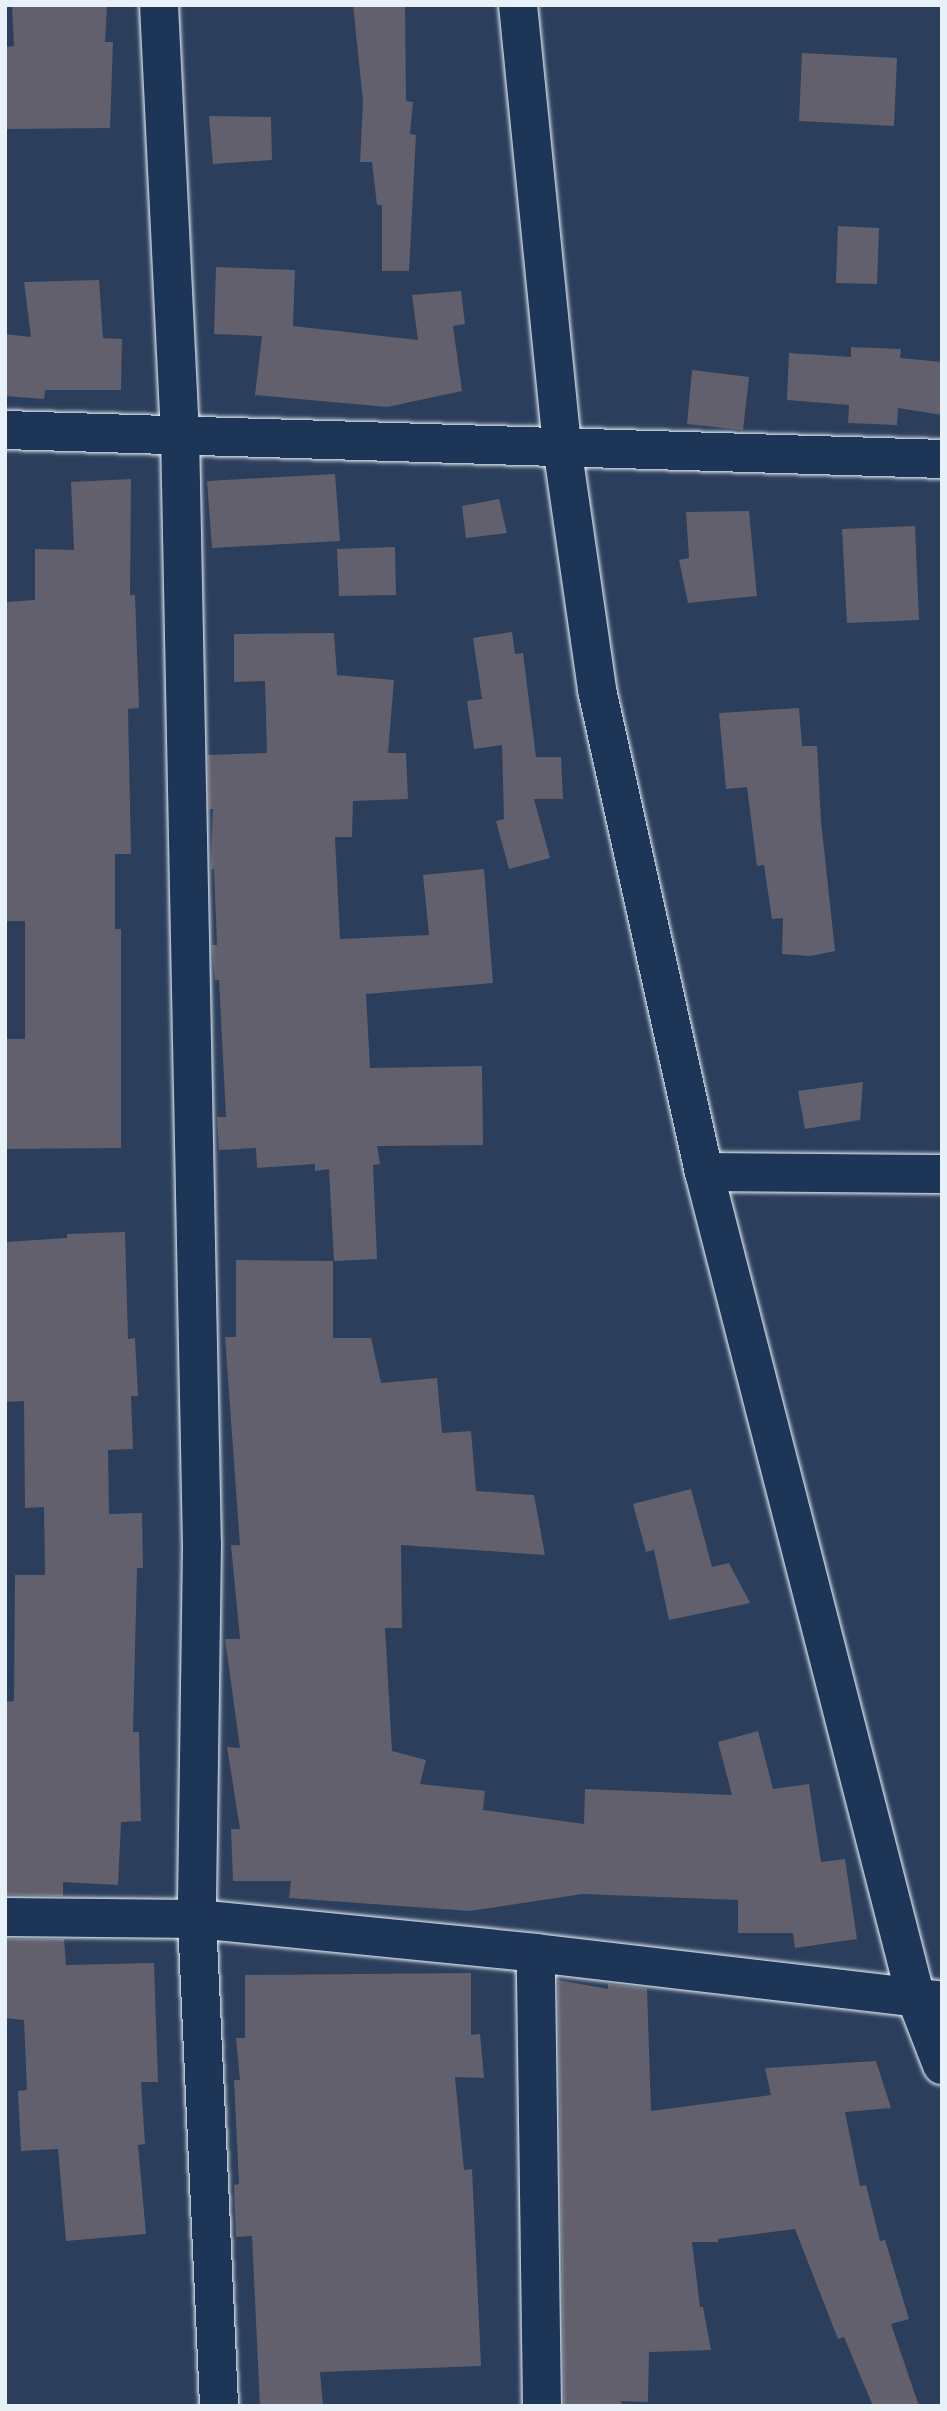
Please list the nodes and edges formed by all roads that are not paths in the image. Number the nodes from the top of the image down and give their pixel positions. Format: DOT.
graph roads {
  1 [pos="159,5"];
  2 [pos="517,5"];
  3 [pos="5,430"];
  4 [pos="180,433"];
  5 [pos="562,446"];
  6 [pos="942,459"];
  7 [pos="704,1172"];
  8 [pos="942,1174"];
  9 [pos="5,1917"];
  10 [pos="197,1919"];
  11 [pos="536,1954"];
  12 [pos="929,1999"];
  13 [pos="942,2065"];
  14 [pos="219,2406"];
  15 [pos="542,2406"];
  1 -- 4 [label="street"];
  2 -- 5 [label="street"];
  3 -- 4 [label="street"];
  4 -- 5 [label="street"];
  4 -- 10 [label="street"];
  5 -- 6 [label="street"];
  5 -- 7 [label="street"];
  7 -- 8 [label="street"];
  7 -- 12 [label="street"];
  9 -- 10 [label="street"];
  10 -- 11 [label="street"];
  10 -- 14 [label="street"];
  11 -- 12 [label="street"];
  11 -- 15 [label="street"];
  12 -- 13 [label="street"];
}
